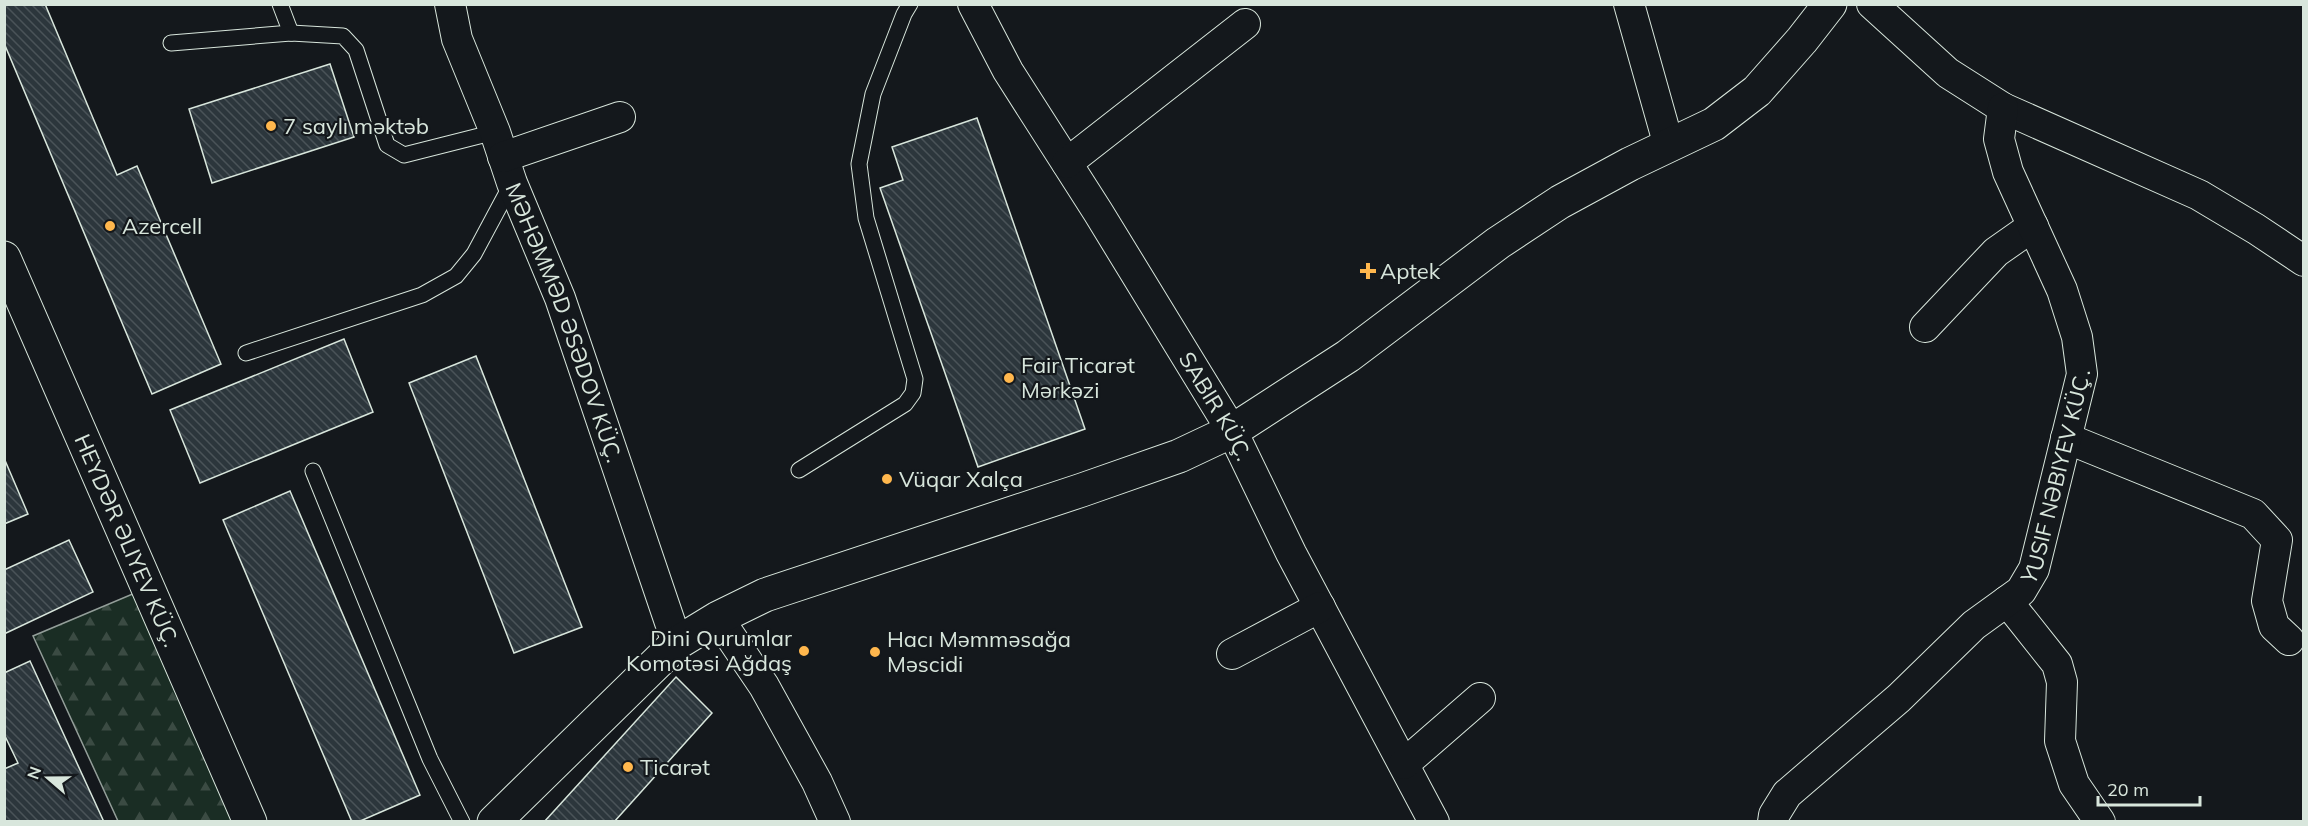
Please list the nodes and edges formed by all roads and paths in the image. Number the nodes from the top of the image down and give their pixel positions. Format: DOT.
graph roads {
  1 [pos="280,4"];
  2 [pos="450,4"];
  3 [pos="910,4"];
  4 [pos="973,4"];
  5 [pos="1629,4"];
  6 [pos="1830,4"];
  7 [pos="1872,4"];
  8 [pos="1245,24"];
  9 [pos="291,33"];
  10 [pos="171,43"];
  11 [pos="2003,108"];
  12 [pos="620,117"];
  13 [pos="1669,146"];
  14 [pos="503,157"];
  15 [pos="1067,164"];
  16 [pos="2033,226"];
  17 [pos="2300,250"];
  18 [pos="4,258"];
  19 [pos="1925,327"];
  20 [pos="246,353"];
  21 [pos="1232,431"];
  22 [pos="2066,438"];
  23 [pos="799,470"];
  24 [pos="313,471"];
  25 [pos="2007,601"];
  26 [pos="1320,607"];
  27 [pos="718,618"];
  28 [pos="2289,640"];
  29 [pos="677,643"];
  30 [pos="1232,654"];
  31 [pos="1480,698"];
  32 [pos="1404,764"];
  33 [pos="250,822"];
  34 [pos="462,822"];
  35 [pos="494,822"];
  36 [pos="835,822"];
  37 [pos="1434,822"];
  38 [pos="1773,822"];
  39 [pos="2100,822"];
  1 -- 9 [label="lane"];
  2 -- 14 [label="street, MƏHƏMMƏD ƏSƏDOV KÜÇ."];
  3 -- 23 [label="lane"];
  4 -- 15 [label="street, SABIR KÜÇ."];
  5 -- 13 [label="street"];
  6 -- 13 [label="street"];
  7 -- 11 [label="street"];
  8 -- 15 [label="street"];
  9 -- 10 [label="lane"];
  9 -- 14 [label="lane"];
  11 -- 16 [label="street, YUSIF NƏBIYEV KÜÇ."];
  11 -- 17 [label="street"];
  12 -- 14 [label="street"];
  13 -- 21 [label="street"];
  14 -- 20 [label="lane"];
  14 -- 29 [label="street, MƏHƏMMƏD ƏSƏDOV KÜÇ."];
  15 -- 21 [label="street, SABIR KÜÇ."];
  16 -- 19 [label="street"];
  16 -- 22 [label="street, YUSIF NƏBIYEV KÜÇ."];
  18 -- 33 [label="street, HEYDƏR ƏLIYEV KÜÇ."];
  21 -- 26 [label="street, SABIR KÜÇ."];
  21 -- 27 [label="street"];
  22 -- 25 [label="street, YUSIF NƏBIYEV KÜÇ."];
  22 -- 28 [label="street"];
  24 -- 34 [label="lane"];
  25 -- 38 [label="street, YUSIF NƏBIYEV KÜÇ."];
  25 -- 39 [label="street"];
  26 -- 30 [label="street"];
  26 -- 32 [label="street, SABIR KÜÇ."];
  27 -- 29 [label="street"];
  27 -- 36 [label="street"];
  29 -- 35 [label="street"];
  31 -- 32 [label="street"];
  32 -- 37 [label="street, SABIR KÜÇ."];
}
